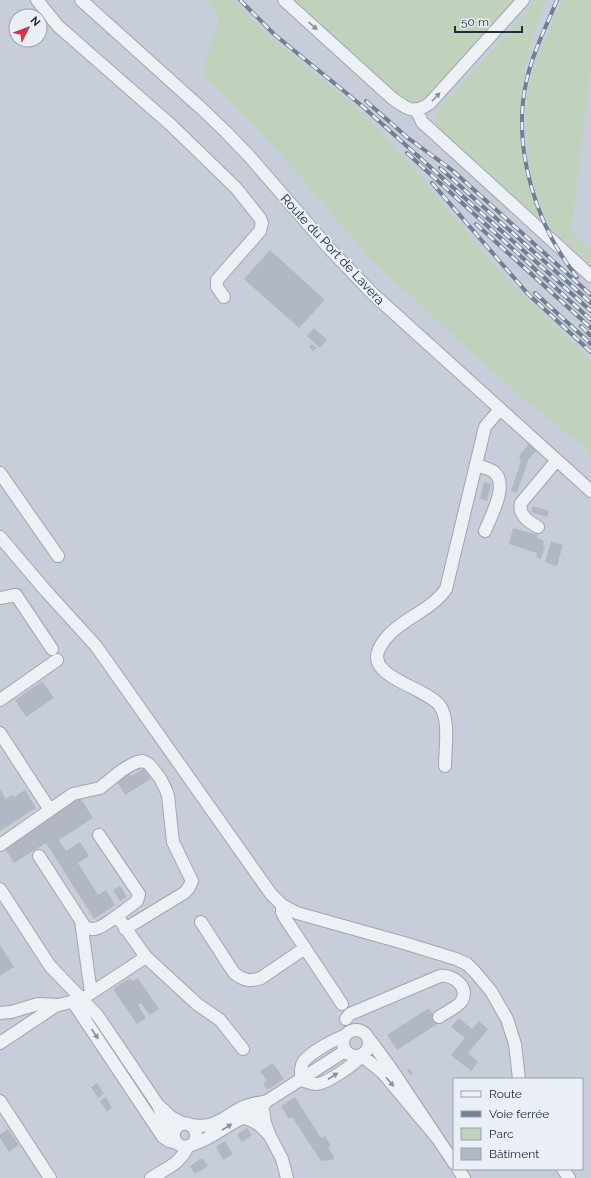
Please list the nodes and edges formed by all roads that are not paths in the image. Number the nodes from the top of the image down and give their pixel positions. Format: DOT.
graph roads {
  1 [pos="37,0"];
  2 [pos="81,0"];
  3 [pos="284,0"];
  4 [pos="523,0"];
  5 [pos="416,109"];
  6 [pos="591,276"];
  7 [pos="224,296"];
  8 [pos="500,409"];
  9 [pos="557,460"];
  10 [pos="476,465"];
  11 [pos="0,474"];
  12 [pos="591,491"];
  13 [pos="538,527"];
  14 [pos="485,531"];
  15 [pos="0,537"];
  16 [pos="58,556"];
  17 [pos="0,598"];
  18 [pos="52,648"];
  19 [pos="57,660"];
  20 [pos="0,700"];
  21 [pos="0,733"];
  22 [pos="445,766"];
  23 [pos="50,810"];
  24 [pos="99,836"];
  25 [pos="0,845"];
  26 [pos="39,856"];
  27 [pos="0,889"];
  28 [pos="282,905"];
  29 [pos="117,916"];
  30 [pos="80,920"];
  31 [pos="201,922"];
  32 [pos="125,929"];
  33 [pos="305,948"];
  34 [pos="146,957"];
  35 [pos="82,998"];
  36 [pos="57,1005"];
  37 [pos="0,1013"];
  38 [pos="348,1016"];
  39 [pos="439,1016"];
  40 [pos="347,1034"];
  41 [pos="366,1036"];
  42 [pos="0,1043"];
  43 [pos="242,1049"];
  44 [pos="345,1051"];
  45 [pos="362,1056"];
  46 [pos="519,1078"];
  47 [pos="301,1080"];
  48 [pos="0,1101"];
  49 [pos="262,1104"];
  50 [pos="158,1105"];
  51 [pos="242,1118"];
  52 [pos="188,1125"];
  53 [pos="270,1136"];
  54 [pos="438,1139"];
  55 [pos="182,1143"];
  56 [pos="453,1162"];
  57 [pos="50,1178"];
  58 [pos="151,1178"];
  59 [pos="287,1178"];
  1 -- 7 [label="street"];
  2 -- 8 [label="street, Route du Port de Lavera"];
  3 -- 5 [label="street, one-way"];
  5 -- 4 [label="street, one-way"];
  5 -- 6 [label="street"];
  8 -- 9 [label="street, Route du Port de Lavera"];
  8 -- 10 [label="street"];
  9 -- 12 [label="street, Route du Port de Lavera"];
  9 -- 13 [label="street"];
  10 -- 14 [label="street"];
  10 -- 22 [label="street"];
  11 -- 16 [label="street"];
  15 -- 28 [label="street"];
  17 -- 18 [label="street"];
  19 -- 20 [label="street"];
  21 -- 23 [label="street"];
  23 -- 25 [label="street"];
  23 -- 32 [label="street"];
  24 -- 29 [label="street"];
  26 -- 30 [label="street"];
  27 -- 35 [label="street"];
  28 -- 33 [label="street"];
  28 -- 46 [label="street"];
  29 -- 30 [label="street"];
  29 -- 32 [label="street"];
  30 -- 35 [label="street"];
  31 -- 33 [label="street"];
  32 -- 34 [label="street"];
  33 -- 38 [label="street"];
  34 -- 35 [label="street"];
  34 -- 43 [label="street"];
  35 -- 36 [label="street"];
  35 -- 50 [label="street"];
  35 -- 55 [label="street, one-way"];
  36 -- 37 [label="street"];
  36 -- 42 [label="street"];
  38 -- 39 [label="street"];
  38 -- 40 [label="street"];
  38 -- 41 [label="street"];
  40 -- 41 [label="street"];
  40 -- 44 [label="street"];
  40 -- 47 [label="street"];
  41 -- 45 [label="street"];
  41 -- 54 [label="street"];
  44 -- 45 [label="street"];
  44 -- 47 [label="street"];
  47 -- 45 [label="street, one-way"];
  45 -- 54 [label="street, one-way"];
  47 -- 49 [label="street"];
  48 -- 57 [label="street"];
  49 -- 51 [label="street"];
  49 -- 52 [label="street"];
  49 -- 53 [label="street"];
  50 -- 52 [label="street"];
  50 -- 55 [label="street"];
  51 -- 53 [label="street"];
  55 -- 51 [label="street, one-way"];
  52 -- 55 [label="street"];
  52 -- 55 [label="street"];
  53 -- 59 [label="street"];
  54 -- 56 [label="street"];
  55 -- 58 [label="street"];
}
